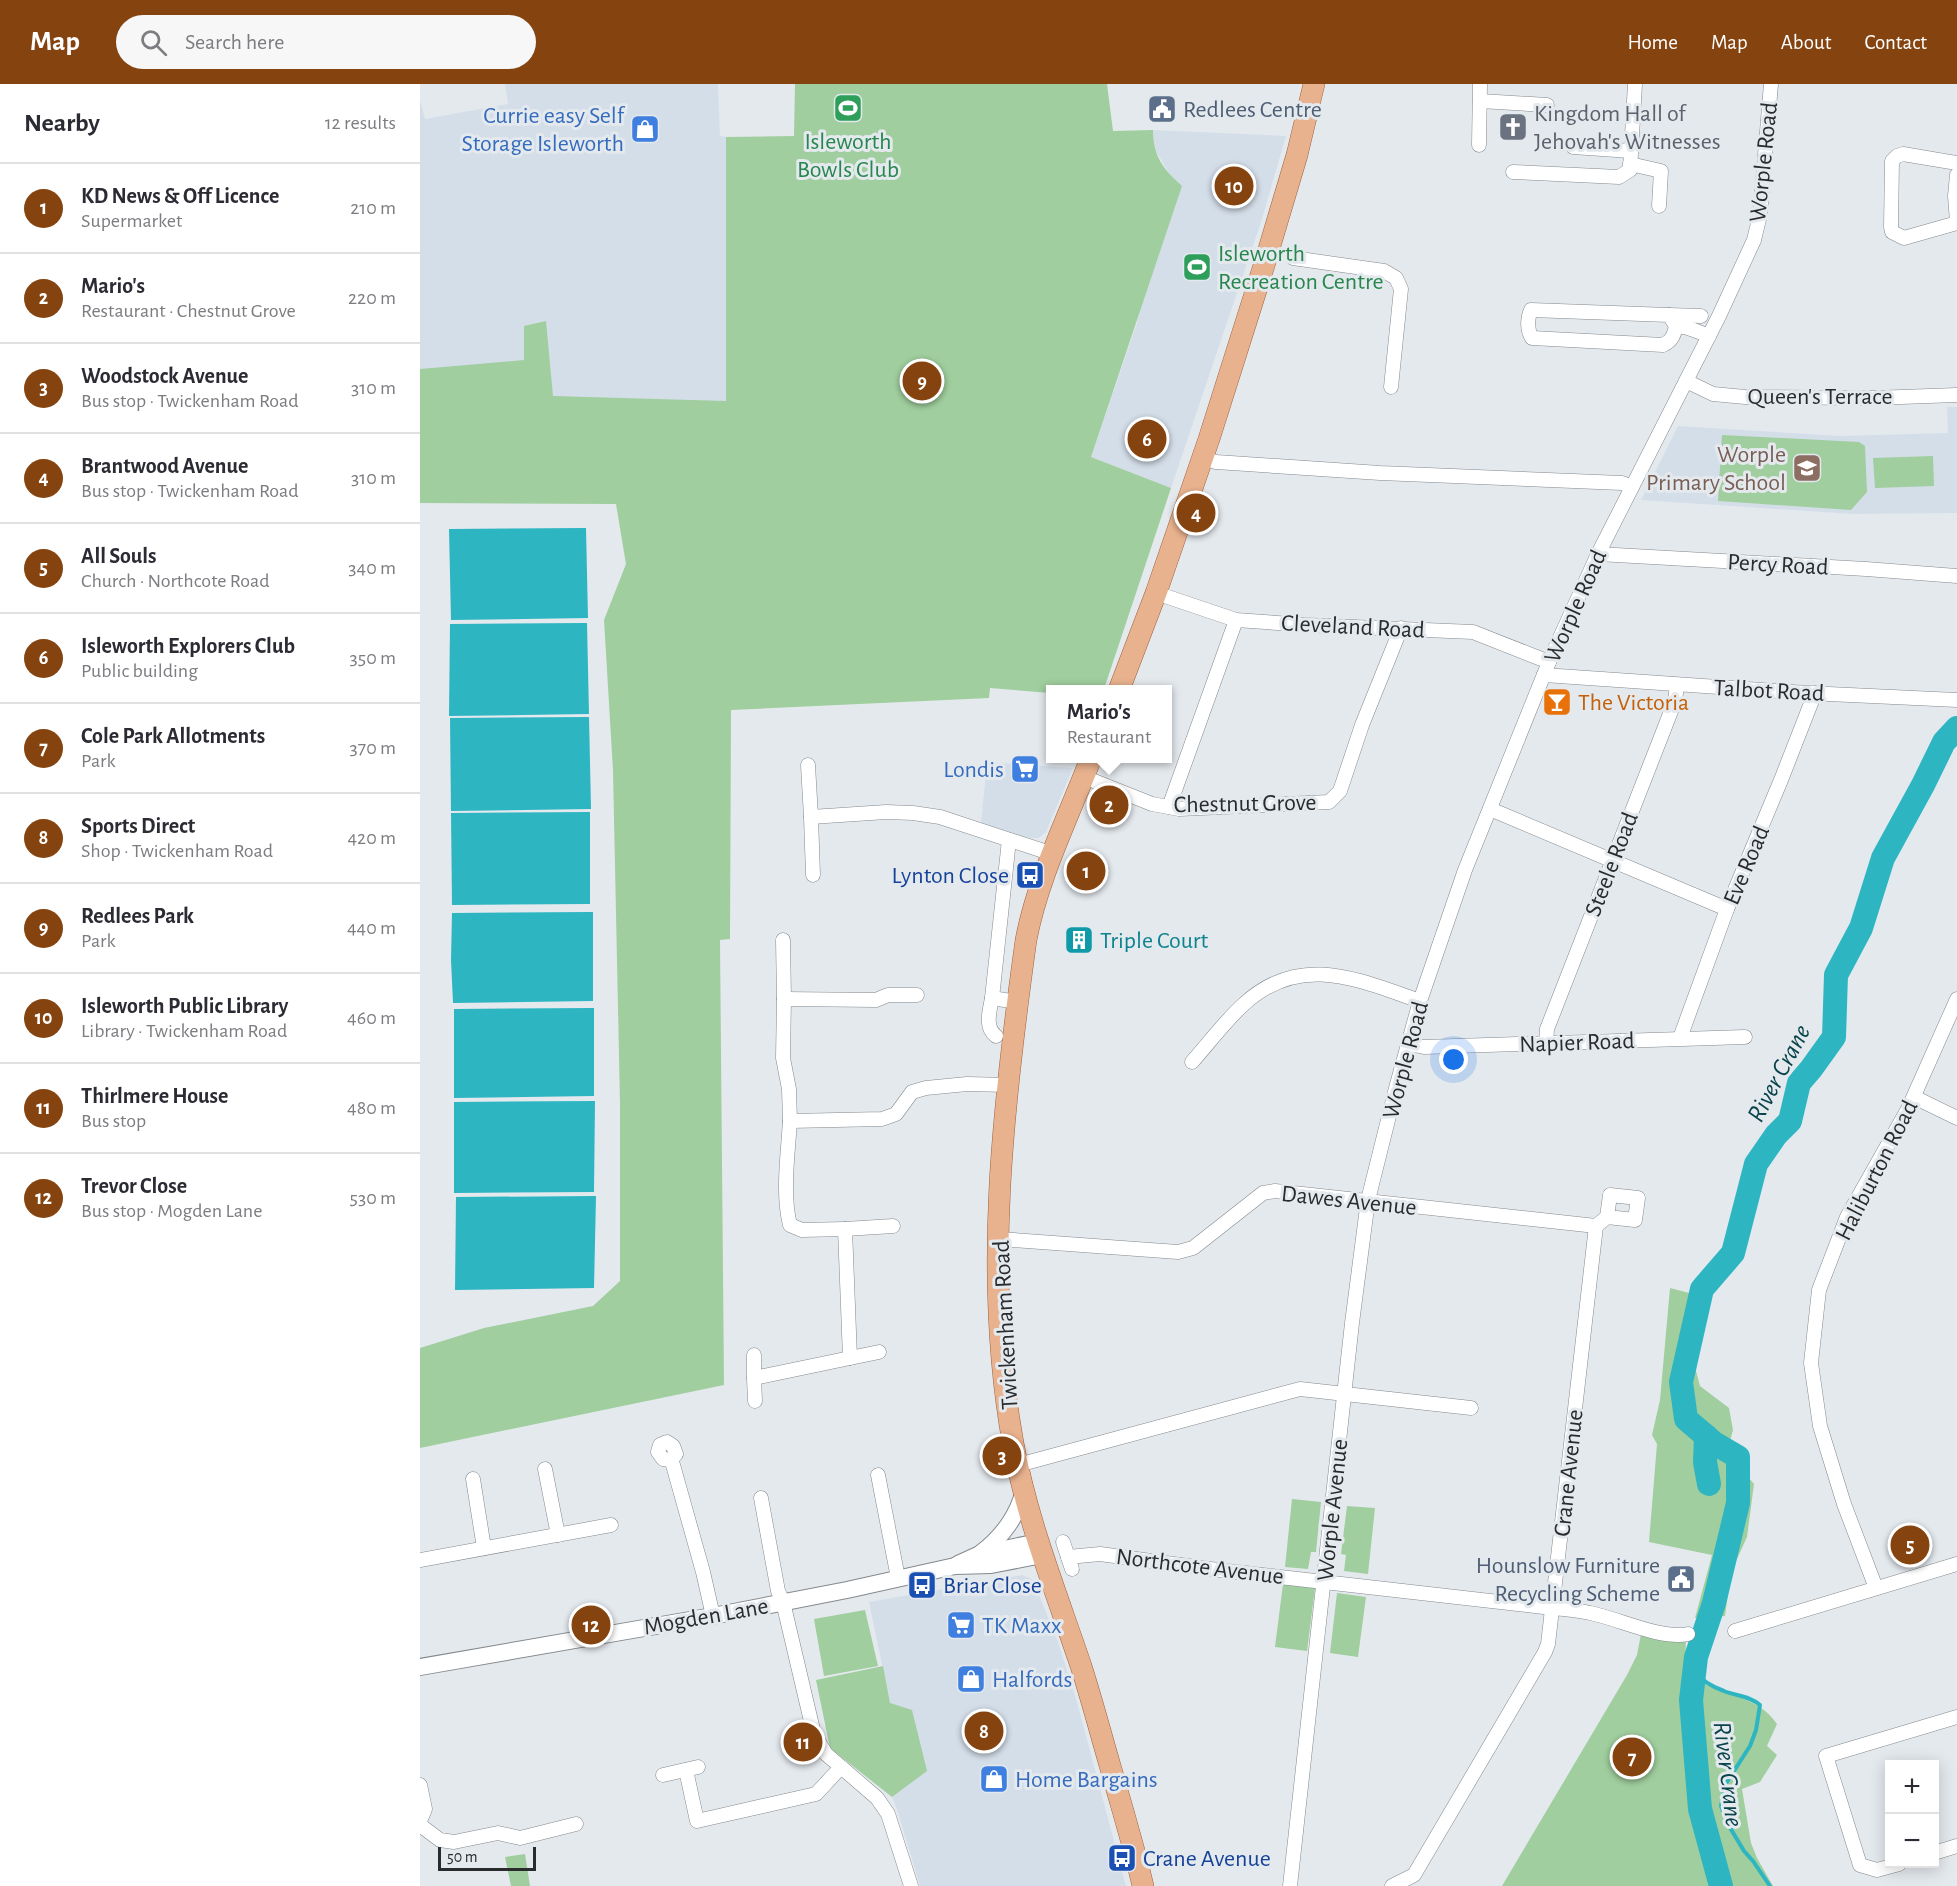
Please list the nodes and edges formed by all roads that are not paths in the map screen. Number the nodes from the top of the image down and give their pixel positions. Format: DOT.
graph roads {
  1 [pos="1314,84"];
  2 [pos="1480,84"];
  3 [pos="1635,84"];
  4 [pos="1771,84"];
  5 [pos="1480,101"];
  6 [pos="1547,105"];
  7 [pos="1479,145"];
  8 [pos="1573,147"];
  9 [pos="1630,158"];
  10 [pos="1957,163"];
  11 [pos="1514,172"];
  12 [pos="1957,175"];
  13 [pos="1659,206"];
  14 [pos="1957,222"];
  15 [pos="1293,258"];
  16 [pos="1701,316"];
  17 [pos="1673,325"];
  18 [pos="1709,336"];
  19 [pos="1686,381"];
  20 [pos="1391,387"];
  21 [pos="1957,395"];
  22 [pos="1203,458"];
  23 [pos="1632,487"];
  24 [pos="1598,554"];
  25 [pos="1957,576"];
  26 [pos="1156,592"];
  27 [pos="1236,620"];
  28 [pos="1401,628"];
  29 [pos="1547,668"];
  30 [pos="1121,685"];
  31 [pos="1677,685"];
  32 [pos="1815,693"];
  33 [pos="1957,699"];
  34 [pos="808,765"];
  35 [pos="1088,768"];
  36 [pos="1169,807"];
  37 [pos="1490,809"];
  38 [pos="811,817"];
  39 [pos="1010,840"];
  40 [pos="1053,854"];
  41 [pos="1612,861"];
  42 [pos="813,875"];
  43 [pos="1727,909"];
  44 [pos="783,940"];
  45 [pos="917,995"];
  46 [pos="992,998"];
  47 [pos="784,999"];
  48 [pos="1957,999"];
  49 [pos="1420,1001"];
  50 [pos="1017,1002"];
  51 [pos="996,1036"];
  52 [pos="1745,1037"];
  53 [pos="1680,1038"];
  54 [pos="1409,1044"];
  55 [pos="1546,1044"];
  56 [pos="1192,1062"];
  57 [pos="1008,1085"];
  58 [pos="1914,1097"];
  59 [pos="1957,1118"];
  60 [pos="790,1121"];
  61 [pos="1384,1136"];
  62 [pos="1368,1200"];
  63 [pos="1607,1217"];
  64 [pos="893,1226"];
  65 [pos="1596,1226"];
  66 [pos="845,1228"];
  67 [pos="999,1239"];
  68 [pos="879,1352"];
  69 [pos="754,1355"];
  70 [pos="850,1358"];
  71 [pos="754,1378"];
  72 [pos="1345,1393"];
  73 [pos="755,1401"];
  74 [pos="1471,1408"];
  75 [pos="671,1460"];
  76 [pos="1018,1465"];
  77 [pos="545,1469"];
  78 [pos="878,1475"];
  79 [pos="473,1479"];
  80 [pos="1024,1488"];
  81 [pos="761,1498"];
  82 [pos="611,1525"];
  83 [pos="558,1535"];
  84 [pos="1063,1542"];
  85 [pos="484,1548"];
  86 [pos="1040,1549"];
  87 [pos="980,1554"];
  88 [pos="420,1560"];
  89 [pos="1957,1564"];
  90 [pos="955,1566"];
  91 [pos="898,1578"];
  92 [pos="1324,1581"];
  93 [pos="1876,1588"];
  94 [pos="783,1602"];
  95 [pos="1552,1608"];
  96 [pos="713,1616"];
  97 [pos="1735,1631"];
  98 [pos="1688,1634"];
  99 [pos="420,1667"];
  100 [pos="1957,1717"];
  101 [pos="841,1767"];
  102 [pos="663,1774"];
  103 [pos="420,1785"];
  104 [pos="420,1821"];
  105 [pos="576,1824"];
  106 [pos="420,1825"];
  107 [pos="1957,1846"];
  108 [pos="1939,1852"];
  109 [pos="1885,1867"];
  110 [pos="910,1886"];
  111 [pos="1143,1886"];
  112 [pos="1290,1886"];
  113 [pos="1392,1886"];
  1 -- 22 [label="main road"];
  2 -- 5 [label="street"];
  3 -- 9 [label="street"];
  4 -- 18 [label="street, Worple Road"];
  5 -- 6 [label="street"];
  5 -- 7 [label="street"];
  8 -- 9 [label="street"];
  9 -- 11 [label="street"];
  9 -- 13 [label="street"];
  10 -- 14 [label="street"];
  12 -- 14 [label="street"];
  15 -- 20 [label="street"];
  16 -- 17 [label="street"];
  17 -- 17 [label="street"];
  17 -- 18 [label="street"];
  18 -- 19 [label="street, Worple Road"];
  19 -- 21 [label="street, Queen's Terrace"];
  19 -- 23 [label="street, Worple Road"];
  22 -- 23 [label="street"];
  22 -- 26 [label="main road"];
  23 -- 24 [label="street, Worple Road"];
  24 -- 25 [label="street, Percy Road"];
  24 -- 29 [label="street, Worple Road"];
  26 -- 27 [label="street, Cleveland Road"];
  26 -- 30 [label="main road"];
  27 -- 28 [label="street, Cleveland Road"];
  27 -- 36 [label="street"];
  28 -- 29 [label="street, Cleveland Road"];
  28 -- 36 [label="street, Chestnut Grove"];
  29 -- 31 [label="street, Talbot Road"];
  29 -- 37 [label="street, Worple Road"];
  31 -- 32 [label="street, Talbot Road"];
  31 -- 41 [label="street, Steele Road"];
  32 -- 33 [label="street, Talbot Road"];
  32 -- 43 [label="street, Eve Road"];
  34 -- 38 [label="street"];
  35 -- 36 [label="street, Chestnut Grove"];
  35 -- 40 [label="main road, Twickenham Road"];
  37 -- 41 [label="street"];
  37 -- 49 [label="street, Worple Road"];
  38 -- 39 [label="street"];
  38 -- 42 [label="street"];
  39 -- 40 [label="street"];
  39 -- 46 [label="street"];
  40 -- 50 [label="main road, Twickenham Road"];
  41 -- 43 [label="street"];
  41 -- 55 [label="street, Steele Road"];
  43 -- 53 [label="street, Eve Road"];
  44 -- 47 [label="street"];
  45 -- 47 [label="street"];
  46 -- 50 [label="street"];
  46 -- 51 [label="street"];
  47 -- 60 [label="street"];
  48 -- 58 [label="street, Haliburton Road"];
  49 -- 54 [label="street, Worple Road"];
  49 -- 56 [label="street"];
  50 -- 57 [label="main road, Twickenham Road"];
  52 -- 53 [label="street, Napier Road"];
  53 -- 55 [label="street, Napier Road"];
  54 -- 55 [label="street, Napier Road"];
  54 -- 61 [label="street, Worple Road"];
  57 -- 60 [label="street"];
  57 -- 67 [label="main road, Twickenham Road"];
  58 -- 59 [label="street"];
  58 -- 93 [label="street, Haliburton Road"];
  60 -- 66 [label="street"];
  61 -- 62 [label="street, Worple Avenue"];
  62 -- 65 [label="street, Dawes Avenue"];
  62 -- 67 [label="street, Dawes Avenue"];
  62 -- 72 [label="street, Worple Avenue"];
  63 -- 65 [label="street"];
  64 -- 66 [label="street"];
  65 -- 95 [label="street, Crane Avenue"];
  66 -- 70 [label="street"];
  67 -- 76 [label="main road, Twickenham Road"];
  68 -- 70 [label="street"];
  69 -- 71 [label="street"];
  70 -- 71 [label="street"];
  71 -- 73 [label="street"];
  72 -- 74 [label="street"];
  72 -- 76 [label="street"];
  72 -- 92 [label="street, Worple Avenue"];
  75 -- 96 [label="street"];
  76 -- 80 [label="main road, Twickenham Road"];
  77 -- 83 [label="street"];
  78 -- 91 [label="street"];
  79 -- 85 [label="street"];
  80 -- 86 [label="main road, Twickenham Road"];
  80 -- 87 [label="street, Mogden Lane"];
  81 -- 94 [label="street"];
  82 -- 83 [label="street"];
  83 -- 85 [label="street"];
  84 -- 92 [label="street, Northcote Avenue"];
  85 -- 88 [label="street"];
  86 -- 87 [label="street, Mogden Lane"];
  86 -- 90 [label="street, Mogden Lane"];
  86 -- 111 [label="main road, Twickenham Road"];
  87 -- 90 [label="street, Mogden Lane"];
  89 -- 93 [label="street"];
  90 -- 91 [label="street, Mogden Lane"];
  91 -- 94 [label="street, Mogden Lane"];
  92 -- 95 [label="street, Northcote Avenue"];
  92 -- 112 [label="street, Worple Avenue"];
  93 -- 97 [label="street"];
  94 -- 96 [label="street, Mogden Lane"];
  94 -- 101 [label="street"];
  95 -- 98 [label="street, Northcote Avenue"];
  95 -- 113 [label="street, Crane Avenue"];
  96 -- 99 [label="street, Mogden Lane"];
  100 -- 109 [label="street"];
  101 -- 102 [label="street"];
  101 -- 110 [label="street"];
  103 -- 104 [label="street"];
  105 -- 106 [label="street"];
  107 -- 108 [label="street"];
}
